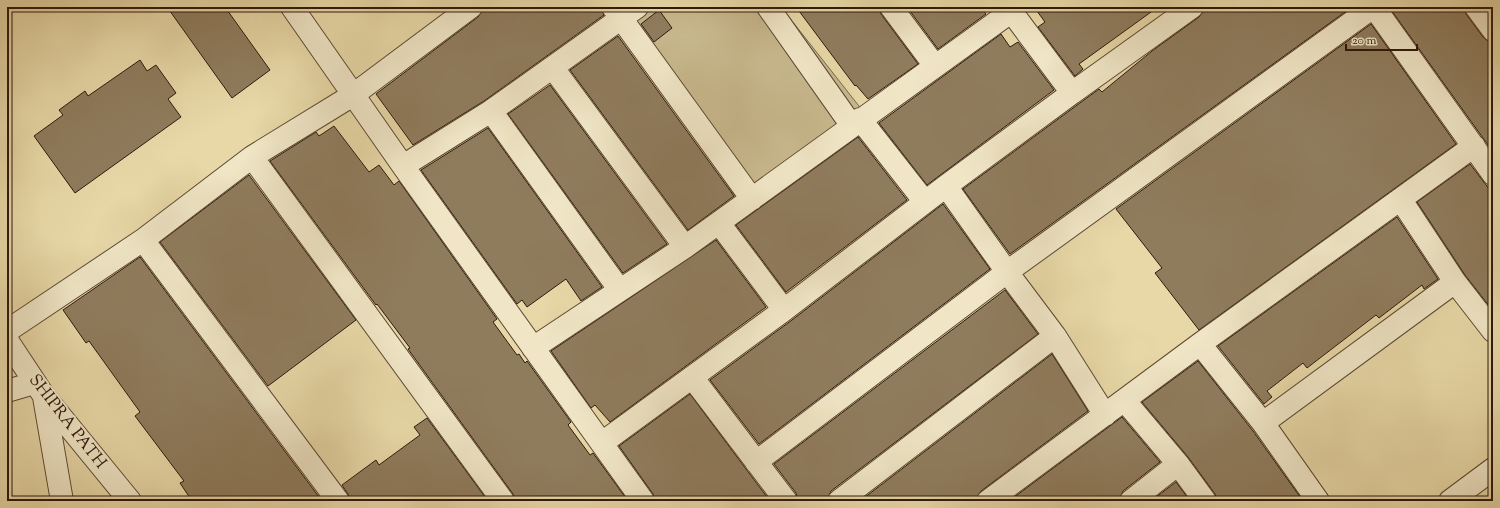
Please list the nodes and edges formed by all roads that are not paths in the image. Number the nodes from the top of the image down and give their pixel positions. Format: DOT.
graph roads {
  1 [pos="292,7"];
  2 [pos="471,7"];
  3 [pos="768,7"];
  4 [pos="891,7"];
  5 [pos="1192,7"];
  6 [pos="1374,7"];
  7 [pos="1476,7"];
  8 [pos="1010,9"];
  9 [pos="624,11"];
  10 [pos="1493,30"];
  11 [pos="935,66"];
  12 [pos="553,68"];
  13 [pos="1072,94"];
  14 [pos="353,95"];
  15 [pos="490,111"];
  16 [pos="856,123"];
  17 [pos="1474,146"];
  18 [pos="252,157"];
  19 [pos="403,166"];
  20 [pos="1493,174"];
  21 [pos="946,186"];
  22 [pos="752,199"];
  23 [pos="1401,200"];
  24 [pos="925,202"];
  25 [pos="719,223"];
  26 [pos="143,240"];
  27 [pos="685,247"];
  28 [pos="1007,272"];
  29 [pos="1455,282"];
  30 [pos="619,289"];
  31 [pos="784,310"];
  32 [pos="7,331"];
  33 [pos="1493,331"];
  34 [pos="1055,336"];
  35 [pos="7,340"];
  36 [pos="1200,344"];
  37 [pos="532,348"];
  38 [pos="692,377"];
  39 [pos="39,390"];
  40 [pos="7,391"];
  41 [pos="1125,401"];
  42 [pos="1105,415"];
  43 [pos="1263,423"];
  44 [pos="602,442"];
  45 [pos="756,462"];
  46 [pos="1178,464"];
  47 [pos="1493,468"];
  48 [pos="62,501"];
  49 [pos="130,501"];
  50 [pos="338,501"];
  51 [pos="503,501"];
  52 [pos="643,501"];
  53 [pos="786,501"];
  54 [pos="839,501"];
  55 [pos="988,501"];
  56 [pos="1131,501"];
  57 [pos="1205,501"];
  58 [pos="1318,501"];
  59 [pos="1450,501"];
  1 -- 14 [label="street"];
  2 -- 14 [label="street"];
  3 -- 16 [label="street"];
  4 -- 11 [label="street"];
  5 -- 13 [label="street"];
  6 -- 17 [label="street"];
  6 -- 28 [label="street"];
  7 -- 10 [label="street"];
  8 -- 11 [label="street"];
  8 -- 13 [label="street"];
  9 -- 12 [label="street"];
  9 -- 22 [label="street"];
  11 -- 16 [label="street"];
  12 -- 15 [label="street"];
  12 -- 27 [label="street"];
  13 -- 21 [label="street"];
  14 -- 18 [label="street"];
  14 -- 19 [label="street"];
  15 -- 19 [label="street"];
  15 -- 30 [label="street"];
  16 -- 22 [label="street"];
  16 -- 24 [label="street"];
  17 -- 20 [label="street"];
  17 -- 23 [label="street"];
  18 -- 26 [label="street"];
  18 -- 51 [label="street"];
  19 -- 37 [label="street"];
  21 -- 24 [label="street"];
  21 -- 28 [label="street"];
  22 -- 25 [label="street"];
  23 -- 29 [label="street"];
  23 -- 36 [label="street"];
  24 -- 31 [label="street"];
  25 -- 27 [label="street"];
  25 -- 31 [label="street"];
  26 -- 32 [label="street"];
  26 -- 50 [label="street"];
  27 -- 30 [label="street"];
  28 -- 34 [label="street"];
  28 -- 45 [label="street"];
  29 -- 33 [label="street"];
  29 -- 43 [label="street"];
  30 -- 37 [label="street"];
  31 -- 38 [label="street"];
  34 -- 42 [label="street"];
  34 -- 54 [label="street"];
  35 -- 39 [label="street, SHIPRA PATH"];
  36 -- 41 [label="street"];
  36 -- 43 [label="street"];
  37 -- 44 [label="street"];
  38 -- 44 [label="street"];
  38 -- 45 [label="street"];
  39 -- 40 [label="street"];
  39 -- 48 [label="street"];
  39 -- 49 [label="street, SHIPRA PATH"];
  41 -- 42 [label="street"];
  41 -- 46 [label="street"];
  42 -- 55 [label="street"];
  43 -- 58 [label="street"];
  44 -- 52 [label="street"];
  45 -- 53 [label="street"];
  46 -- 56 [label="street"];
  46 -- 57 [label="street"];
  47 -- 59 [label="street"];
}
